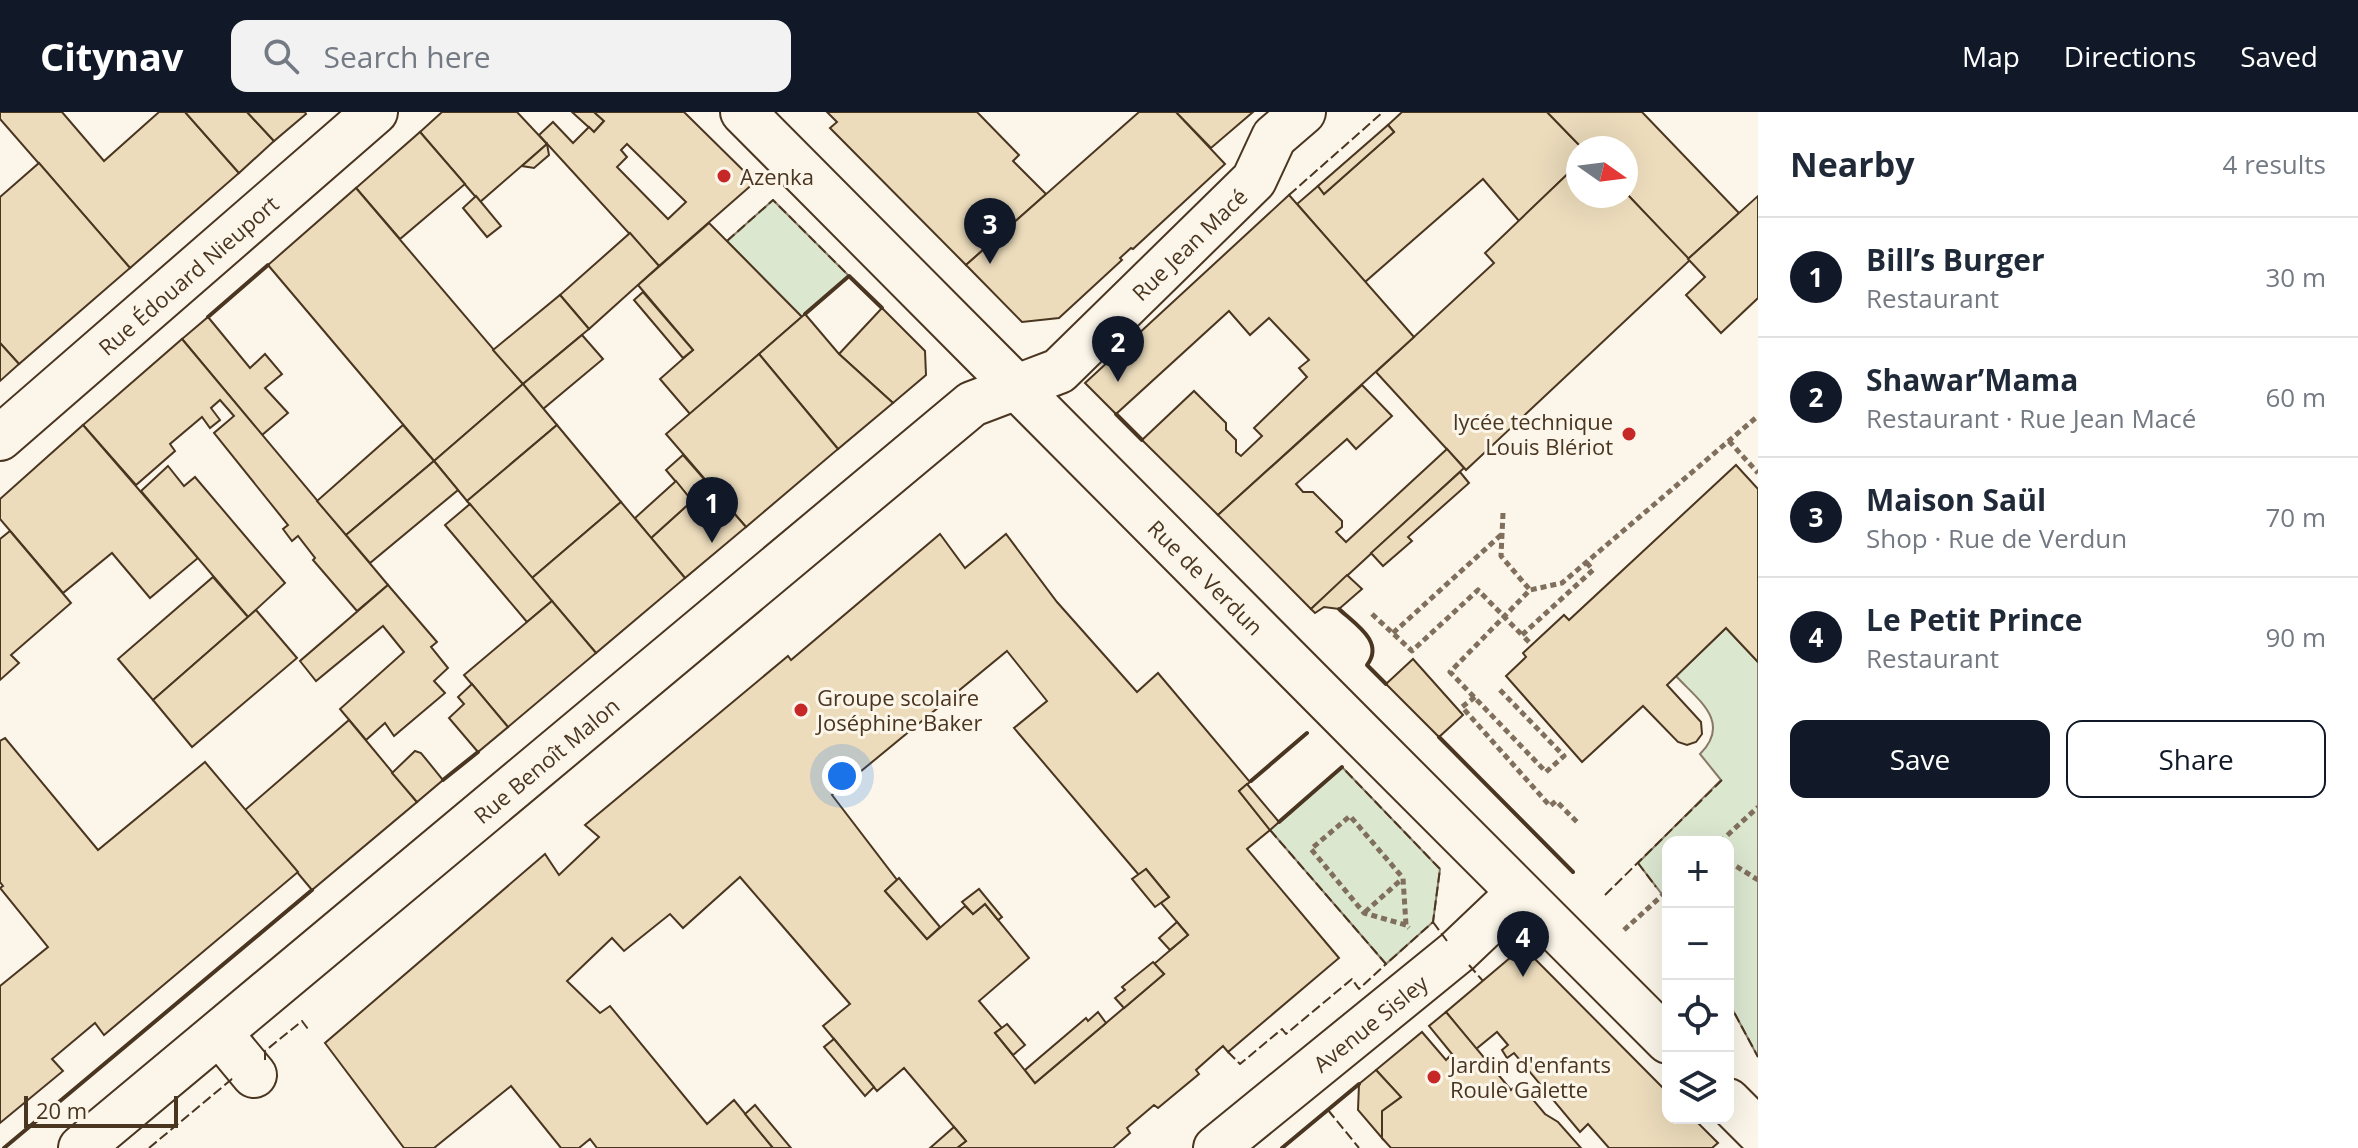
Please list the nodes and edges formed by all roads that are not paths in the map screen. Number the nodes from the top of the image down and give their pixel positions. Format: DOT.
graph roads {
  1 [pos="375,112"];
  2 [pos="743,112"];
  3 [pos="1303,112"];
  4 [pos="1018,387"];
  5 [pos="0,438"];
  6 [pos="1519,893"];
  7 [pos="220,1034"];
  8 [pos="1662,1035"];
  9 [pos="254,1075"];
  10 [pos="1734,1107"];
  11 [pos="1758,1131"];
  12 [pos="81,1148"];
  13 [pos="1216,1148"];
  1 -- 5 [label="street, Rue Édouard Nieuport"];
  2 -- 4 [label="street, Rue de Verdun"];
  3 -- 4 [label="street, Rue Jean Macé"];
  4 -- 6 [label="street, Rue de Verdun"];
  4 -- 7 [label="street, Rue Benoît Malon"];
  6 -- 8 [label="street, Rue de Verdun"];
  6 -- 13 [label="street, Avenue Sisley"];
  7 -- 9 [label="street"];
  7 -- 12 [label="street, Rue Benoît Malon"];
  10 -- 11 [label="street"];
}
